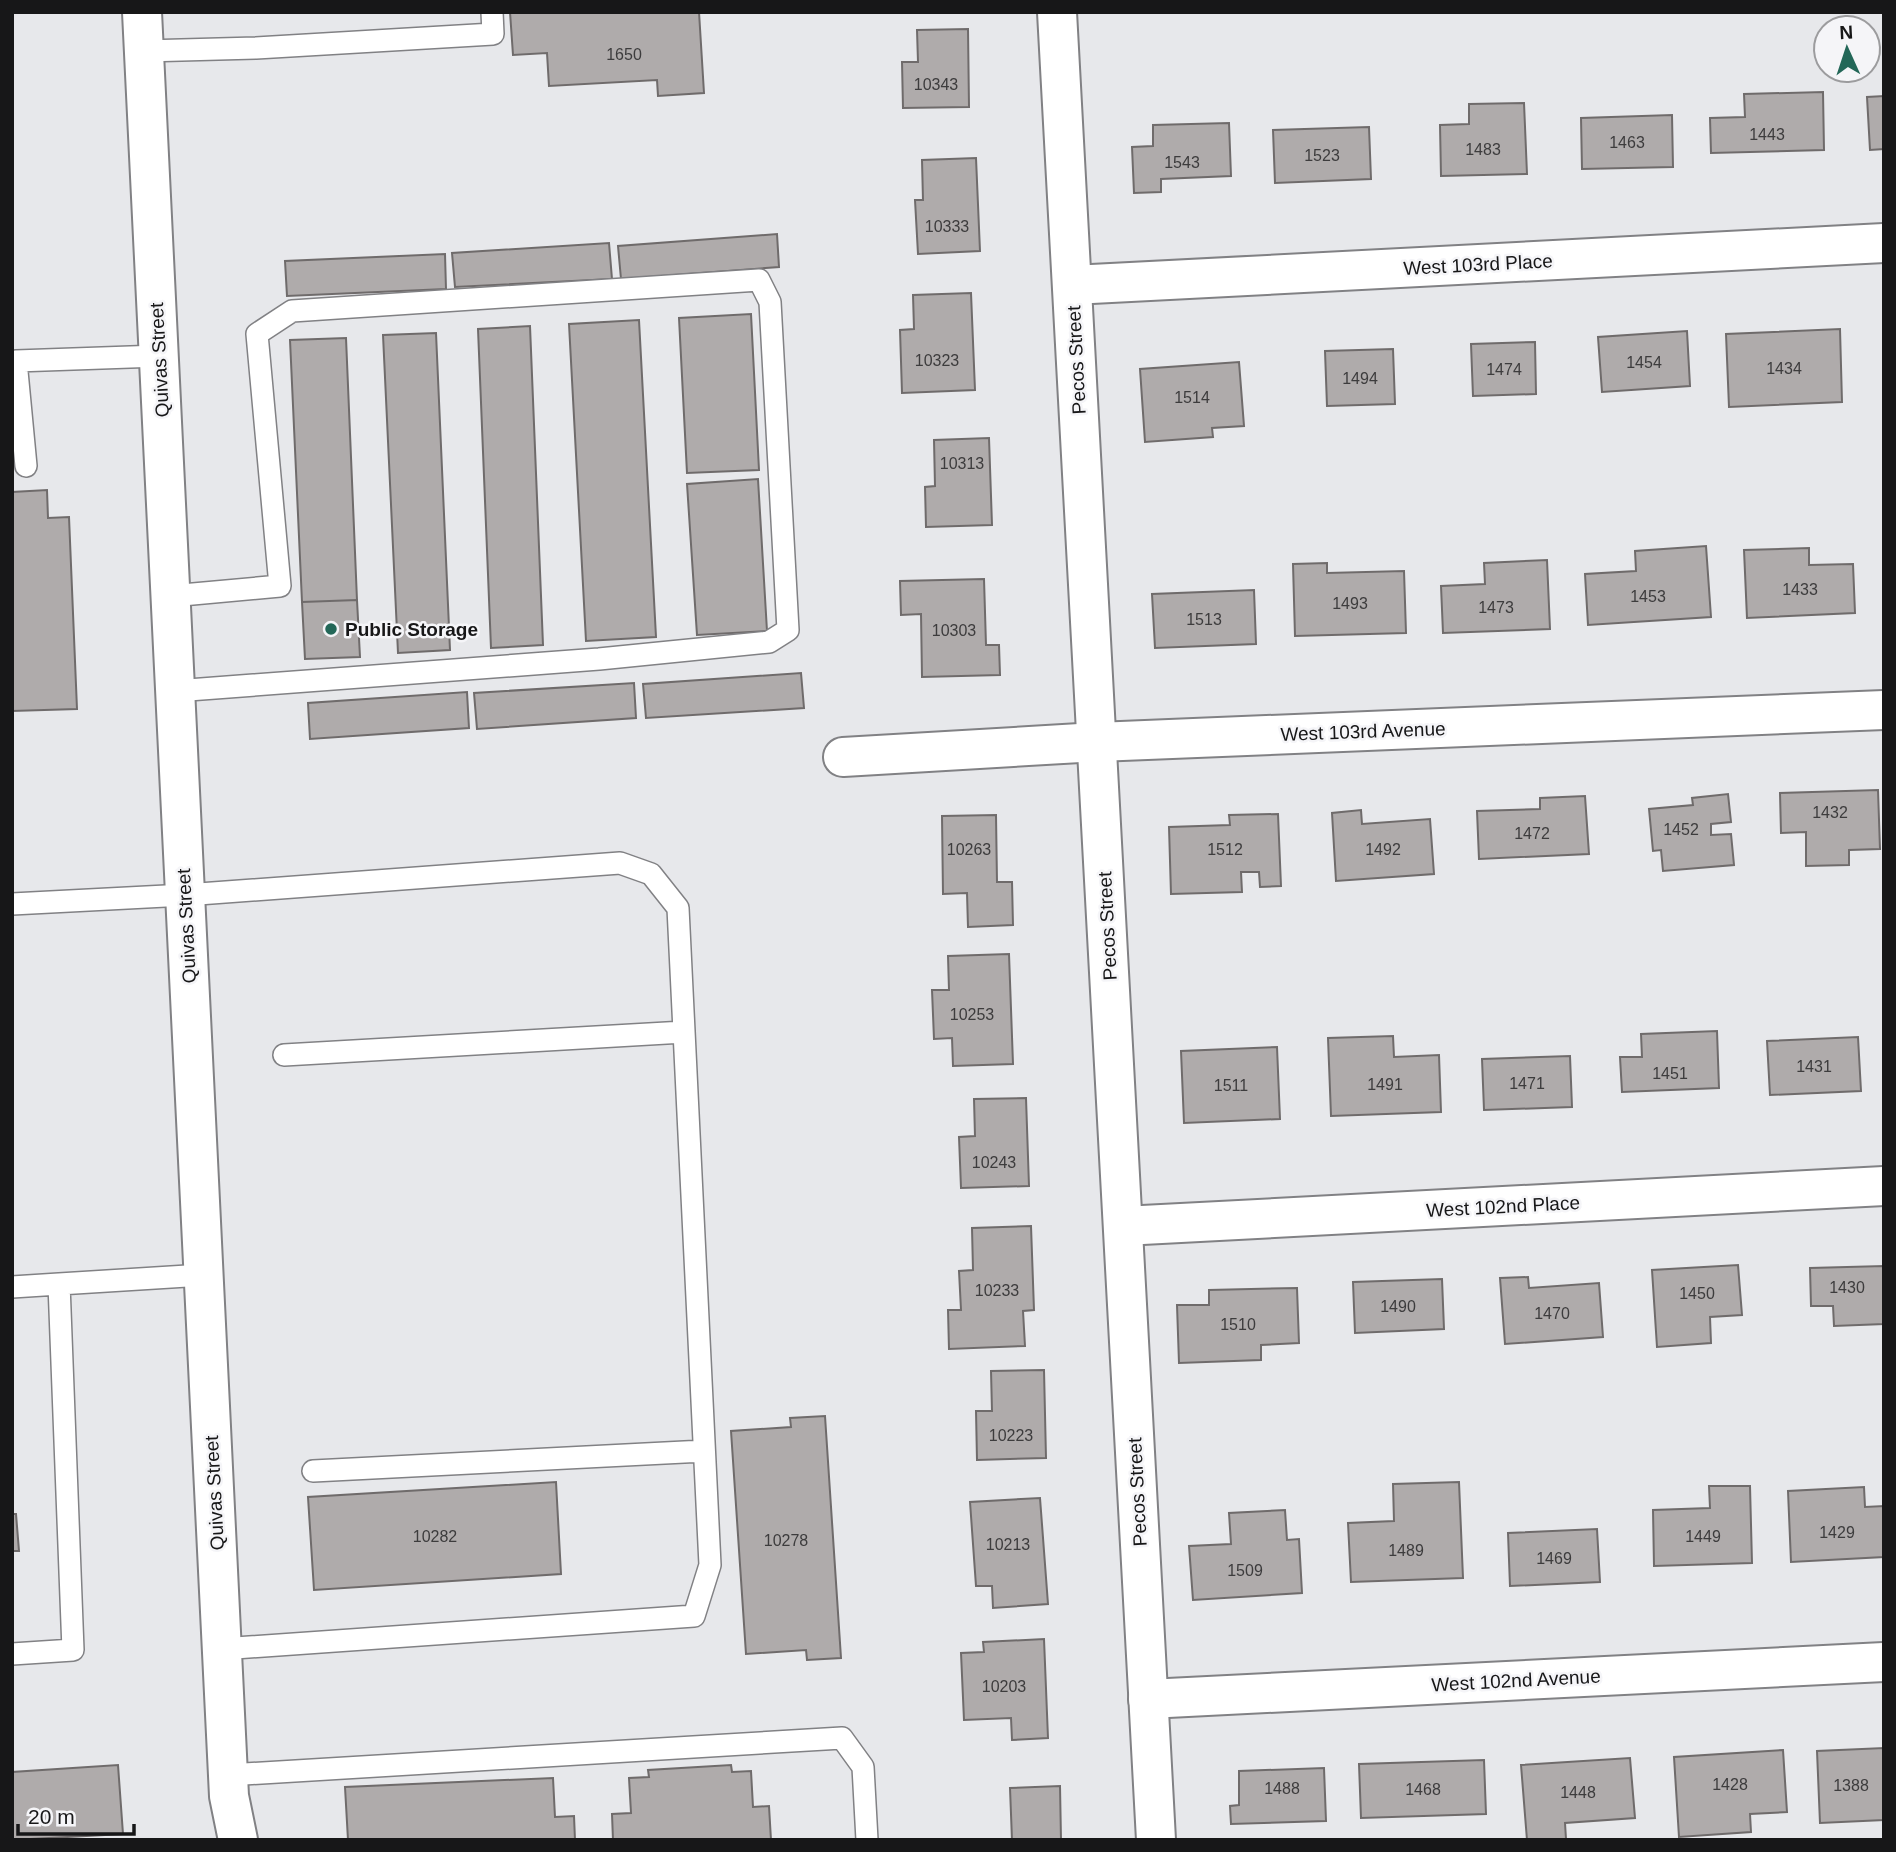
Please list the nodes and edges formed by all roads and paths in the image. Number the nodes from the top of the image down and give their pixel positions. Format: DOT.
graph roads {
  1 [pos="142,12"];
  2 [pos="492,12"];
  3 [pos="1057,12"];
  4 [pos="145,51"];
  5 [pos="1884,243"];
  6 [pos="1072,285"];
  7 [pos="159,356"];
  8 [pos="26,466"];
  9 [pos="171,596"];
  10 [pos="175,691"];
  11 [pos="1884,710"];
  12 [pos="1097,742"];
  13 [pos="843,757"];
  14 [pos="185,895"];
  15 [pos="12,904"];
  16 [pos="684,1032"];
  17 [pos="284,1055"];
  18 [pos="1884,1186"];
  19 [pos="1123,1226"];
  20 [pos="203,1275"];
  21 [pos="59,1284"];
  22 [pos="12,1287"];
  23 [pos="704,1451"];
  24 [pos="313,1471"];
  25 [pos="221,1649"];
  26 [pos="12,1654"];
  27 [pos="1884,1662"];
  28 [pos="1148,1699"];
  29 [pos="228,1775"];
  30 [pos="238,1840"];
  31 [pos="867,1840"];
  32 [pos="1156,1840"];
  1 -- 4 [label="street, Quivas Street"];
  2 -- 4 [label="lane"];
  3 -- 6 [label="street, Pecos Street"];
  4 -- 7 [label="street, Quivas Street"];
  5 -- 6 [label="street, West 103rd Place"];
  6 -- 12 [label="street, Pecos Street"];
  7 -- 8 [label="lane"];
  7 -- 9 [label="street, Quivas Street"];
  9 -- 10 [label="street, Quivas Street"];
  9 -- 10 [label="lane"];
  10 -- 14 [label="street, Quivas Street"];
  11 -- 12 [label="street, West 103rd Avenue"];
  12 -- 13 [label="street, West 103rd Avenue"];
  12 -- 19 [label="street, Pecos Street"];
  14 -- 15 [label="lane"];
  14 -- 16 [label="lane"];
  14 -- 20 [label="street, Quivas Street"];
  16 -- 17 [label="lane"];
  16 -- 23 [label="lane"];
  18 -- 19 [label="street, West 102nd Place"];
  19 -- 28 [label="street, Pecos Street"];
  20 -- 21 [label="lane"];
  20 -- 25 [label="street, Quivas Street"];
  21 -- 22 [label="lane"];
  21 -- 26 [label="lane"];
  23 -- 24 [label="lane"];
  23 -- 25 [label="lane"];
  25 -- 29 [label="street, Quivas Street"];
  27 -- 28 [label="street, West 102nd Avenue"];
  28 -- 32 [label="street, Pecos Street"];
  29 -- 30 [label="street, Quivas Street"];
  29 -- 31 [label="lane"];
}
